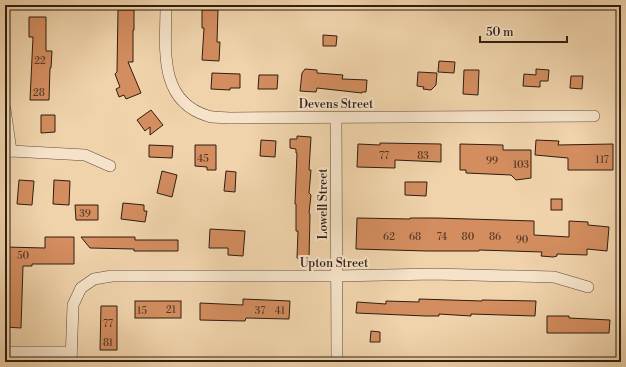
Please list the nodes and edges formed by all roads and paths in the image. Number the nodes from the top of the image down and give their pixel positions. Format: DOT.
graph roads {
  1 [pos="166,5"];
  2 [pos="5,109"];
  3 [pos="594,116"];
  4 [pos="336,118"];
  5 [pos="8,152"];
  6 [pos="110,166"];
  7 [pos="336,276"];
  8 [pos="588,287"];
  9 [pos="5,352"];
  10 [pos="71,357"];
  11 [pos="337,362"];
  1 -- 4 [label="street, Devens Street"];
  2 -- 5 [label="street"];
  3 -- 4 [label="street, Devens Street"];
  4 -- 7 [label="street, Lowell Street"];
  5 -- 6 [label="street"];
  7 -- 8 [label="street, Upton Street"];
  7 -- 10 [label="street, Upton Street"];
  7 -- 11 [label="street, Lowell Street"];
  9 -- 10 [label="street"];
}
